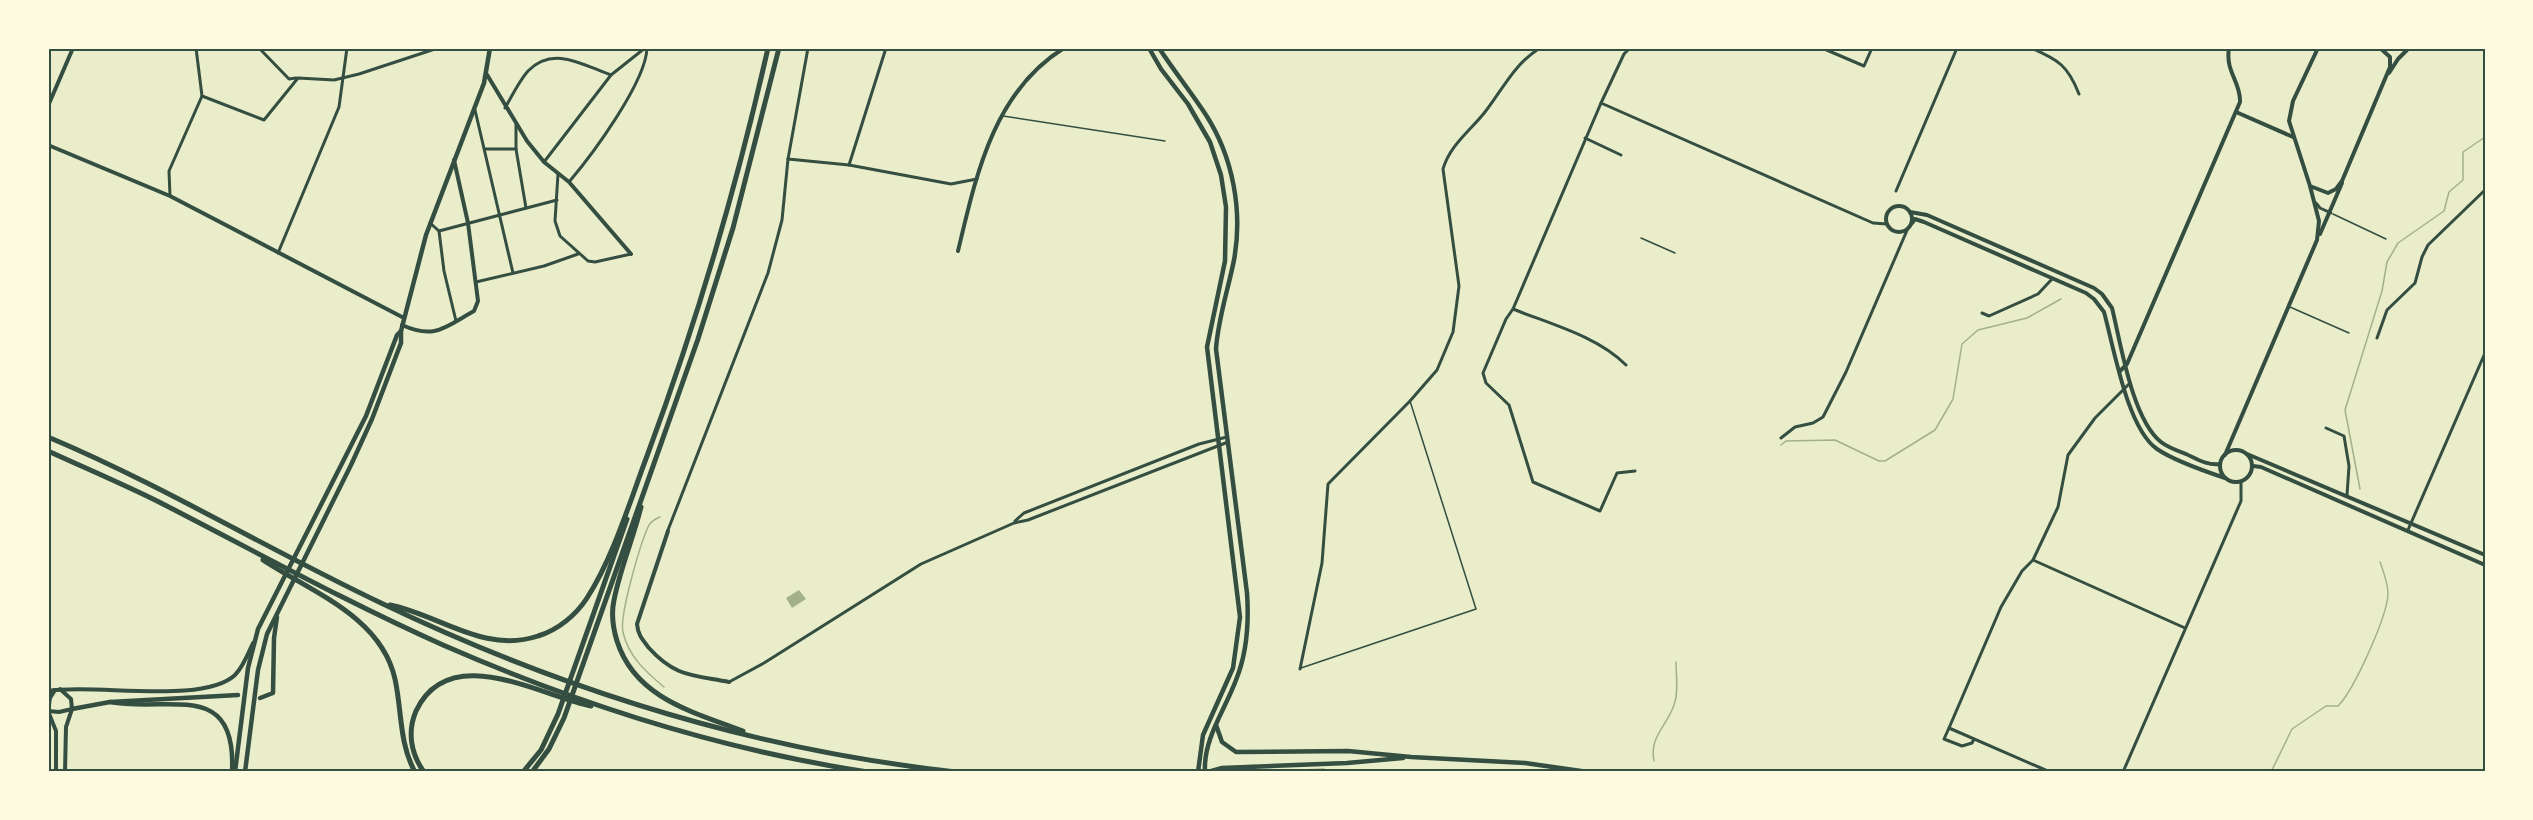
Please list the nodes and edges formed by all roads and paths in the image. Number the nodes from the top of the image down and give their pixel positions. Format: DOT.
graph roads {
  1 [pos="73,48"];
  2 [pos="196,48"];
  3 [pos="259,48"];
  4 [pos="347,48"];
  5 [pos="438,48"];
  6 [pos="490,48"];
  7 [pos="646,48"];
  8 [pos="768,48"];
  9 [pos="779,48"];
  10 [pos="808,48"];
  11 [pos="886,48"];
  12 [pos="1064,48"];
  13 [pos="1149,48"];
  14 [pos="1159,48"];
  15 [pos="1540,48"];
  16 [pos="1630,48"];
  17 [pos="1822,48"];
  18 [pos="1872,48"];
  19 [pos="1957,48"];
  20 [pos="2031,48"];
  21 [pos="2229,48"];
  22 [pos="2317,48"];
  23 [pos="2380,48"];
  24 [pos="2409,48"];
  25 [pos="486,73"];
  26 [pos="611,75"];
  27 [pos="298,78"];
  28 [pos="343,78"];
  29 [pos="2384,82"];
  30 [pos="2079,94"];
  31 [pos="202,96"];
  32 [pos="1601,103"];
  33 [pos="48,106"];
  34 [pos="474,108"];
  35 [pos="505,108"];
  36 [pos="2236,112"];
  37 [pos="1001,115"];
  38 [pos="516,125"];
  39 [pos="2293,137"];
  40 [pos="1586,138"];
  41 [pos="1165,141"];
  42 [pos="48,145"];
  43 [pos="516,148"];
  44 [pos="484,149"];
  45 [pos="1622,155"];
  46 [pos="788,159"];
  47 [pos="454,160"];
  48 [pos="544,162"];
  49 [pos="849,165"];
  50 [pos="558,174"];
  51 [pos="977,179"];
  52 [pos="2342,181"];
  53 [pos="569,182"];
  54 [pos="2310,186"];
  55 [pos="2485,190"];
  56 [pos="1896,191"];
  57 [pos="170,196"];
  58 [pos="557,200"];
  59 [pos="2316,203"];
  60 [pos="526,208"];
  61 [pos="1910,212"];
  62 [pos="2331,213"];
  63 [pos="499,215"];
  64 [pos="430,223"];
  65 [pos="468,223"];
  66 [pos="1911,223"];
  67 [pos="1887,224"];
  68 [pos="1908,228"];
  69 [pos="439,231"];
  70 [pos="1641,238"];
  71 [pos="2386,239"];
  72 [pos="2317,240"];
  73 [pos="958,251"];
  74 [pos="278,253"];
  75 [pos="1675,253"];
  76 [pos="578,254"];
  77 [pos="631,254"];
  78 [pos="513,273"];
  79 [pos="2053,278"];
  80 [pos="476,282"];
  81 [pos="2288,306"];
  82 [pos="1513,309"];
  83 [pos="1982,313"];
  84 [pos="404,318"];
  85 [pos="456,321"];
  86 [pos="401,328"];
  87 [pos="2349,333"];
  88 [pos="2377,338"];
  89 [pos="2485,353"];
  90 [pos="2127,364"];
  91 [pos="1626,365"];
  92 [pos="2120,371"];
  93 [pos="2131,382"];
  94 [pos="2125,387"];
  95 [pos="1410,401"];
  96 [pos="2326,428"];
  97 [pos="654,435"];
  98 [pos="48,437"];
  99 [pos="2231,437"];
  100 [pos="1218,438"];
  101 [pos="1781,438"];
  102 [pos="1227,440"];
  103 [pos="1219,445"];
  104 [pos="2235,450"];
  105 [pos="48,451"];
  106 [pos="2247,454"];
  107 [pos="2225,455"];
  108 [pos="2220,464"];
  109 [pos="2253,466"];
  110 [pos="1635,471"];
  111 [pos="2225,478"];
  112 [pos="2241,482"];
  113 [pos="646,488"];
  114 [pos="2347,495"];
  115 [pos="1014,523"];
  116 [pos="2411,523"];
  117 [pos="2408,530"];
  118 [pos="668,531"];
  119 [pos="239,544"];
  120 [pos="2485,555"];
  121 [pos="2033,560"];
  122 [pos="2485,566"];
  123 [pos="380,603"];
  124 [pos="278,610"];
  125 [pos="2186,628"];
  126 [pos="254,640"];
  127 [pos="578,668"];
  128 [pos="1300,669"];
  129 [pos="729,682"];
  130 [pos="58,689"];
  131 [pos="48,691"];
  132 [pos="238,695"];
  133 [pos="260,698"];
  134 [pos="110,702"];
  135 [pos="72,709"];
  136 [pos="612,710"];
  137 [pos="48,711"];
  138 [pos="561,716"];
  139 [pos="1216,725"];
  140 [pos="1949,728"];
  141 [pos="1974,739"];
  142 [pos="769,740"];
  143 [pos="1411,757"];
  144 [pos="1256,765"];
  145 [pos="56,772"];
  146 [pos="65,772"];
  147 [pos="234,772"];
  148 [pos="245,772"];
  149 [pos="415,772"];
  150 [pos="424,772"];
  151 [pos="524,772"];
  152 [pos="532,772"];
  153 [pos="868,772"];
  154 [pos="956,772"];
  155 [pos="1198,772"];
  156 [pos="1206,772"];
  157 [pos="1244,772"];
  158 [pos="1588,772"];
  159 [pos="2050,772"];
  160 [pos="2122,772"];
  1 -- 33 [label="street"];
  2 -- 31 [label="street"];
  3 -- 27 [label="street"];
  4 -- 28 [label="street"];
  5 -- 28 [label="street"];
  6 -- 25 [label="main road"];
  7 -- 26 [label="street"];
  7 -- 53 [label="street"];
  8 -- 97 [label="highway"];
  9 -- 113 [label="highway"];
  10 -- 46 [label="street"];
  11 -- 49 [label="street"];
  12 -- 37 [label="street"];
  13 -- 100 [label="main road"];
  14 -- 102 [label="main road"];
  15 -- 95 [label="street"];
  16 -- 32 [label="street"];
  17 -- 18 [label="street"];
  19 -- 56 [label="street"];
  20 -- 30 [label="street"];
  21 -- 36 [label="street"];
  22 -- 39 [label="street"];
  23 -- 29 [label="street"];
  24 -- 29 [label="street"];
  25 -- 34 [label="main road"];
  25 -- 35 [label="street"];
  26 -- 35 [label="street"];
  26 -- 48 [label="street"];
  27 -- 28 [label="street"];
  27 -- 31 [label="street"];
  28 -- 74 [label="street"];
  29 -- 52 [label="street"];
  31 -- 57 [label="street"];
  32 -- 40 [label="street"];
  32 -- 67 [label="street"];
  34 -- 44 [label="street"];
  34 -- 47 [label="main road"];
  35 -- 38 [label="street"];
  36 -- 39 [label="street"];
  36 -- 90 [label="street"];
  37 -- 41 [label="lane"];
  37 -- 51 [label="street"];
  38 -- 43 [label="street"];
  38 -- 48 [label="street"];
  39 -- 54 [label="street"];
  40 -- 45 [label="street"];
  40 -- 82 [label="street"];
  42 -- 57 [label="street"];
  43 -- 44 [label="street"];
  43 -- 60 [label="street"];
  44 -- 63 [label="street"];
  46 -- 49 [label="street"];
  46 -- 118 [label="street"];
  47 -- 64 [label="main road"];
  47 -- 65 [label="street"];
  48 -- 50 [label="street"];
  49 -- 51 [label="street"];
  50 -- 53 [label="street"];
  50 -- 58 [label="street"];
  51 -- 73 [label="street"];
  52 -- 54 [label="street"];
  52 -- 62 [label="street"];
  53 -- 77 [label="street"];
  54 -- 59 [label="street"];
  55 -- 88 [label="street"];
  57 -- 74 [label="street"];
  58 -- 60 [label="street"];
  58 -- 76 [label="street"];
  59 -- 62 [label="street"];
  59 -- 72 [label="street"];
  60 -- 63 [label="street"];
  61 -- 66 [label="street"];
  61 -- 67 [label="street"];
  61 -- 90 [label="street"];
  62 -- 71 [label="lane"];
  62 -- 72 [label="street"];
  63 -- 65 [label="street"];
  63 -- 78 [label="street"];
  64 -- 69 [label="street"];
  64 -- 84 [label="main road"];
  65 -- 69 [label="street"];
  65 -- 80 [label="street"];
  66 -- 68 [label="street"];
  66 -- 79 [label="street"];
  67 -- 68 [label="street"];
  68 -- 101 [label="street"];
  69 -- 85 [label="street"];
  70 -- 75 [label="lane"];
  72 -- 81 [label="street"];
  74 -- 84 [label="street"];
  76 -- 77 [label="street"];
  76 -- 78 [label="street"];
  78 -- 80 [label="street"];
  79 -- 83 [label="street"];
  79 -- 92 [label="street"];
  80 -- 85 [label="street"];
  81 -- 87 [label="lane"];
  81 -- 99 [label="street"];
  82 -- 91 [label="street"];
  82 -- 110 [label="street"];
  84 -- 86 [label="main road"];
  85 -- 86 [label="street"];
  86 -- 124 [label="main road"];
  86 -- 126 [label="main road"];
  89 -- 116 [label="street"];
  90 -- 92 [label="street"];
  90 -- 93 [label="street"];
  92 -- 94 [label="street"];
  93 -- 94 [label="street"];
  93 -- 108 [label="street"];
  94 -- 111 [label="street"];
  94 -- 121 [label="street"];
  95 -- 128 [label="street"];
  95 -- 128 [label="lane"];
  96 -- 114 [label="street"];
  97 -- 123 [label="highway"];
  97 -- 127 [label="highway"];
  98 -- 123 [label="highway"];
  99 -- 104 [label="street"];
  99 -- 107 [label="street"];
  100 -- 102 [label="street"];
  100 -- 103 [label="main road"];
  100 -- 115 [label="street"];
  102 -- 103 [label="street"];
  102 -- 139 [label="main road"];
  103 -- 115 [label="street"];
  103 -- 155 [label="main road"];
  104 -- 106 [label="street"];
  104 -- 107 [label="street"];
  105 -- 119 [label="highway"];
  106 -- 109 [label="street"];
  106 -- 114 [label="street"];
  107 -- 108 [label="street"];
  108 -- 111 [label="street"];
  109 -- 112 [label="street"];
  109 -- 117 [label="street"];
  111 -- 112 [label="street"];
  112 -- 125 [label="street"];
  113 -- 127 [label="highway"];
  113 -- 142 [label="highway"];
  114 -- 116 [label="street"];
  115 -- 129 [label="street"];
  116 -- 117 [label="street"];
  116 -- 120 [label="street"];
  117 -- 122 [label="street"];
  118 -- 129 [label="street"];
  119 -- 136 [label="highway"];
  119 -- 149 [label="highway"];
  121 -- 125 [label="street"];
  121 -- 140 [label="street"];
  123 -- 142 [label="highway"];
  124 -- 133 [label="main road"];
  124 -- 148 [label="main road"];
  125 -- 160 [label="street"];
  126 -- 130 [label="street"];
  126 -- 147 [label="main road"];
  127 -- 138 [label="highway"];
  130 -- 131 [label="street"];
  130 -- 135 [label="street"];
  130 -- 137 [label="street"];
  132 -- 134 [label="main road"];
  134 -- 135 [label="main road"];
  134 -- 147 [label="main road"];
  135 -- 137 [label="street"];
  135 -- 146 [label="street"];
  136 -- 150 [label="highway"];
  136 -- 153 [label="highway"];
  137 -- 145 [label="street"];
  138 -- 151 [label="highway"];
  138 -- 152 [label="highway"];
  139 -- 143 [label="main road"];
  139 -- 156 [label="main road"];
  140 -- 141 [label="street"];
  140 -- 141 [label="street"];
  141 -- 159 [label="street"];
  142 -- 154 [label="highway"];
  143 -- 144 [label="main road"];
  143 -- 158 [label="main road"];
  144 -- 156 [label="main road"];
  144 -- 157 [label="main road"];
}
